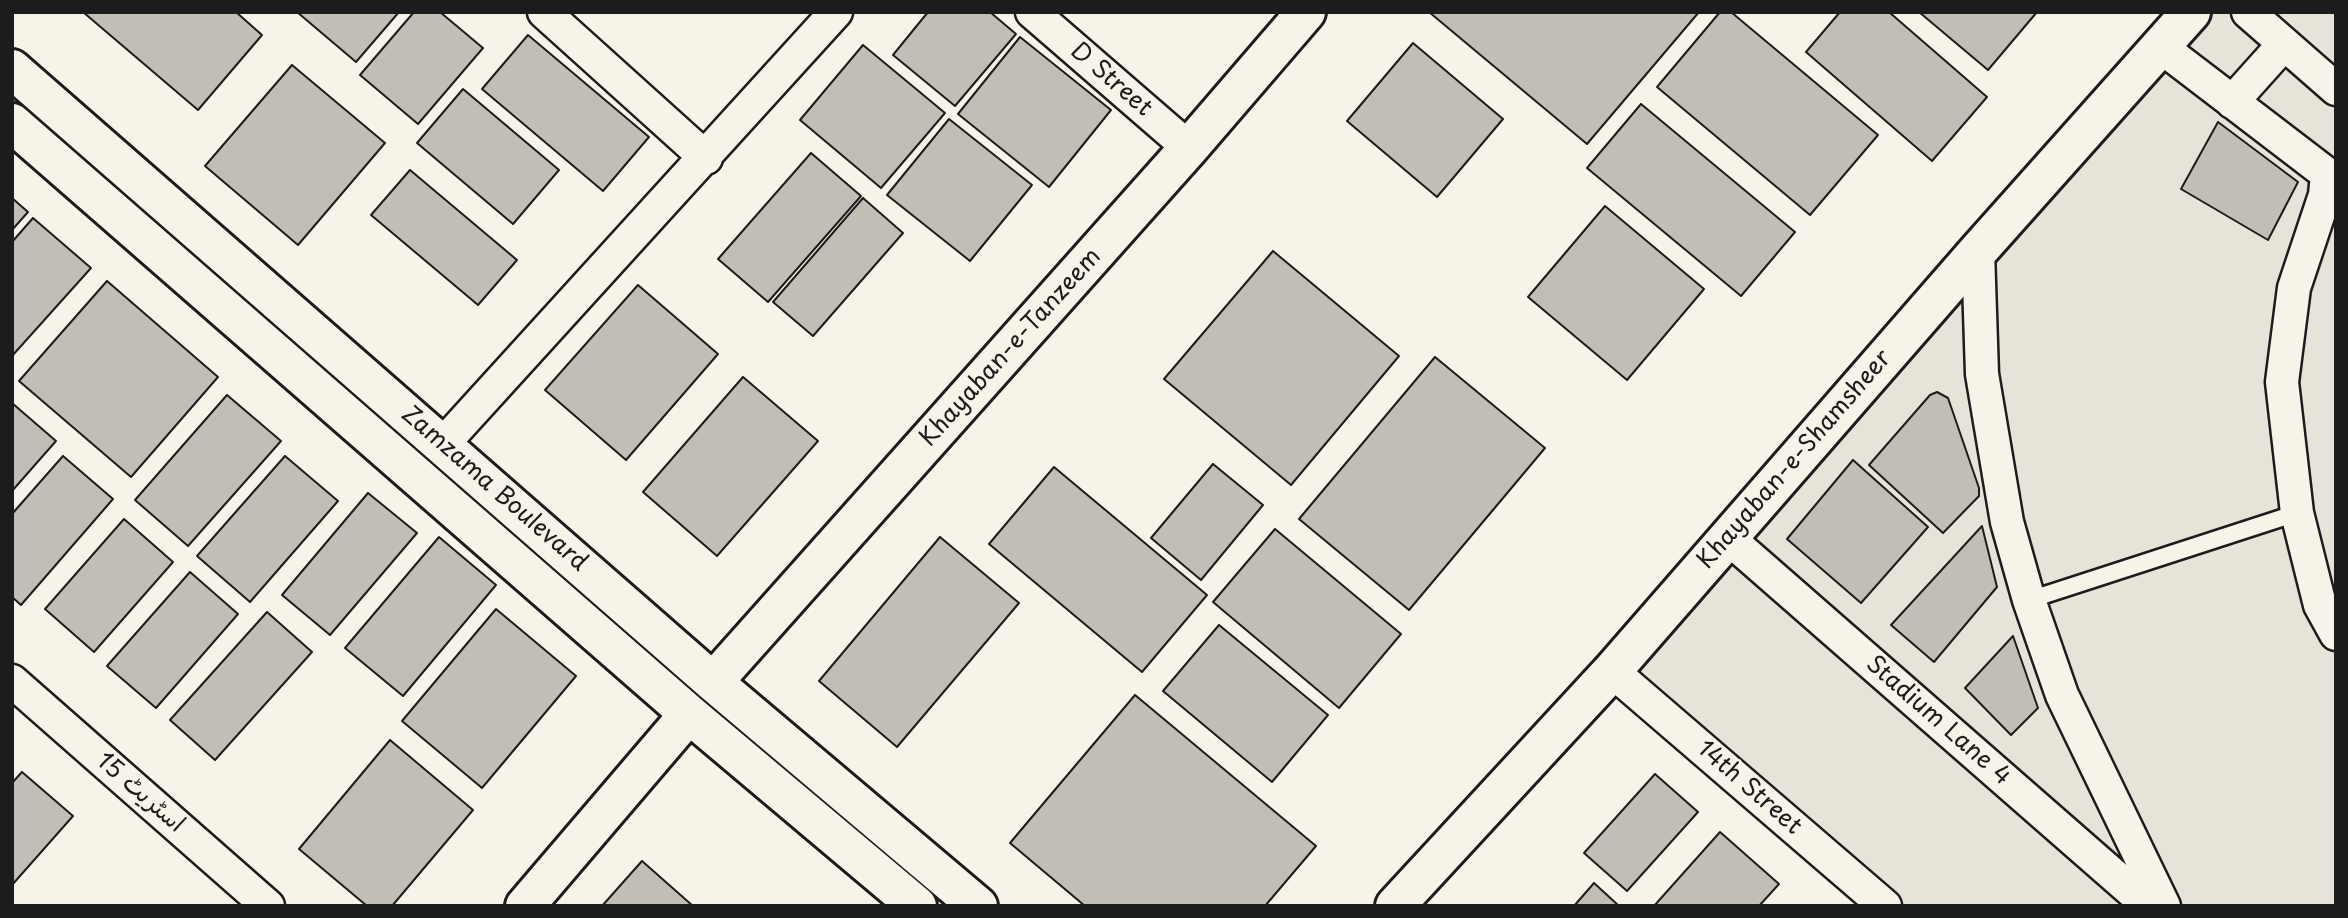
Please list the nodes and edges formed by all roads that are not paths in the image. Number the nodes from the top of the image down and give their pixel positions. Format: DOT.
graph roads {
  1 [pos="544,12"];
  2 [pos="836,12"];
  3 [pos="1032,12"];
  4 [pos="1306,12"];
  5 [pos="2192,12"];
  6 [pos="2248,12"];
  7 [pos="2284,44"];
  8 [pos="2161,47"];
  9 [pos="12,69"];
  10 [pos="2336,89"];
  11 [pos="2232,103"];
  12 [pos="12,123"];
  13 [pos="1189,148"];
  14 [pos="706,158"];
  15 [pos="1978,251"];
  16 [pos="443,444"];
  17 [pos="2297,513"];
  18 [pos="1727,537"];
  19 [pos="2029,600"];
  20 [pos="2336,634"];
  21 [pos="1612,671"];
  22 [pos="12,681"];
  23 [pos="713,682"];
  24 [pos="689,713"];
  25 [pos="268,906"];
  26 [pos="525,906"];
  27 [pos="917,906"];
  28 [pos="978,906"];
  29 [pos="1395,906"];
  30 [pos="1885,906"];
  31 [pos="2149,906"];
  32 [pos="2164,906"];
  1 -- 14 [label="street"];
  2 -- 14 [label="street"];
  3 -- 13 [label="street, D Street"];
  4 -- 13 [label="main road, Khayaban-e-Tanzeem"];
  5 -- 8 [label="main road, Khayaban-e-Shamsheer"];
  6 -- 7 [label="street"];
  7 -- 10 [label="street"];
  7 -- 11 [label="street"];
  8 -- 11 [label="street"];
  8 -- 15 [label="main road, Khayaban-e-Shamsheer"];
  9 -- 16 [label="main road, Zamzama Boulevard"];
  11 -- 17 [label="street"];
  12 -- 24 [label="main road, Zamzama Boulevard"];
  13 -- 23 [label="main road, Khayaban-e-Tanzeem"];
  14 -- 16 [label="street"];
  15 -- 18 [label="main road, Khayaban-e-Shamsheer"];
  15 -- 19 [label="street"];
  16 -- 23 [label="main road, Zamzama Boulevard"];
  17 -- 19 [label="lane"];
  17 -- 20 [label="street"];
  18 -- 21 [label="main road, Khayaban-e-Shamsheer"];
  18 -- 31 [label="street, Stadium Lane 4"];
  19 -- 32 [label="street"];
  21 -- 29 [label="main road, Khayaban-e-Shamsheer"];
  21 -- 30 [label="street, 14th Street"];
  22 -- 25 [label="street, اسٹریٹ 15"];
  23 -- 28 [label="main road, Zamzama Boulevard"];
  24 -- 26 [label="main road"];
  24 -- 27 [label="main road, Zamzama Boulevard"];
}
